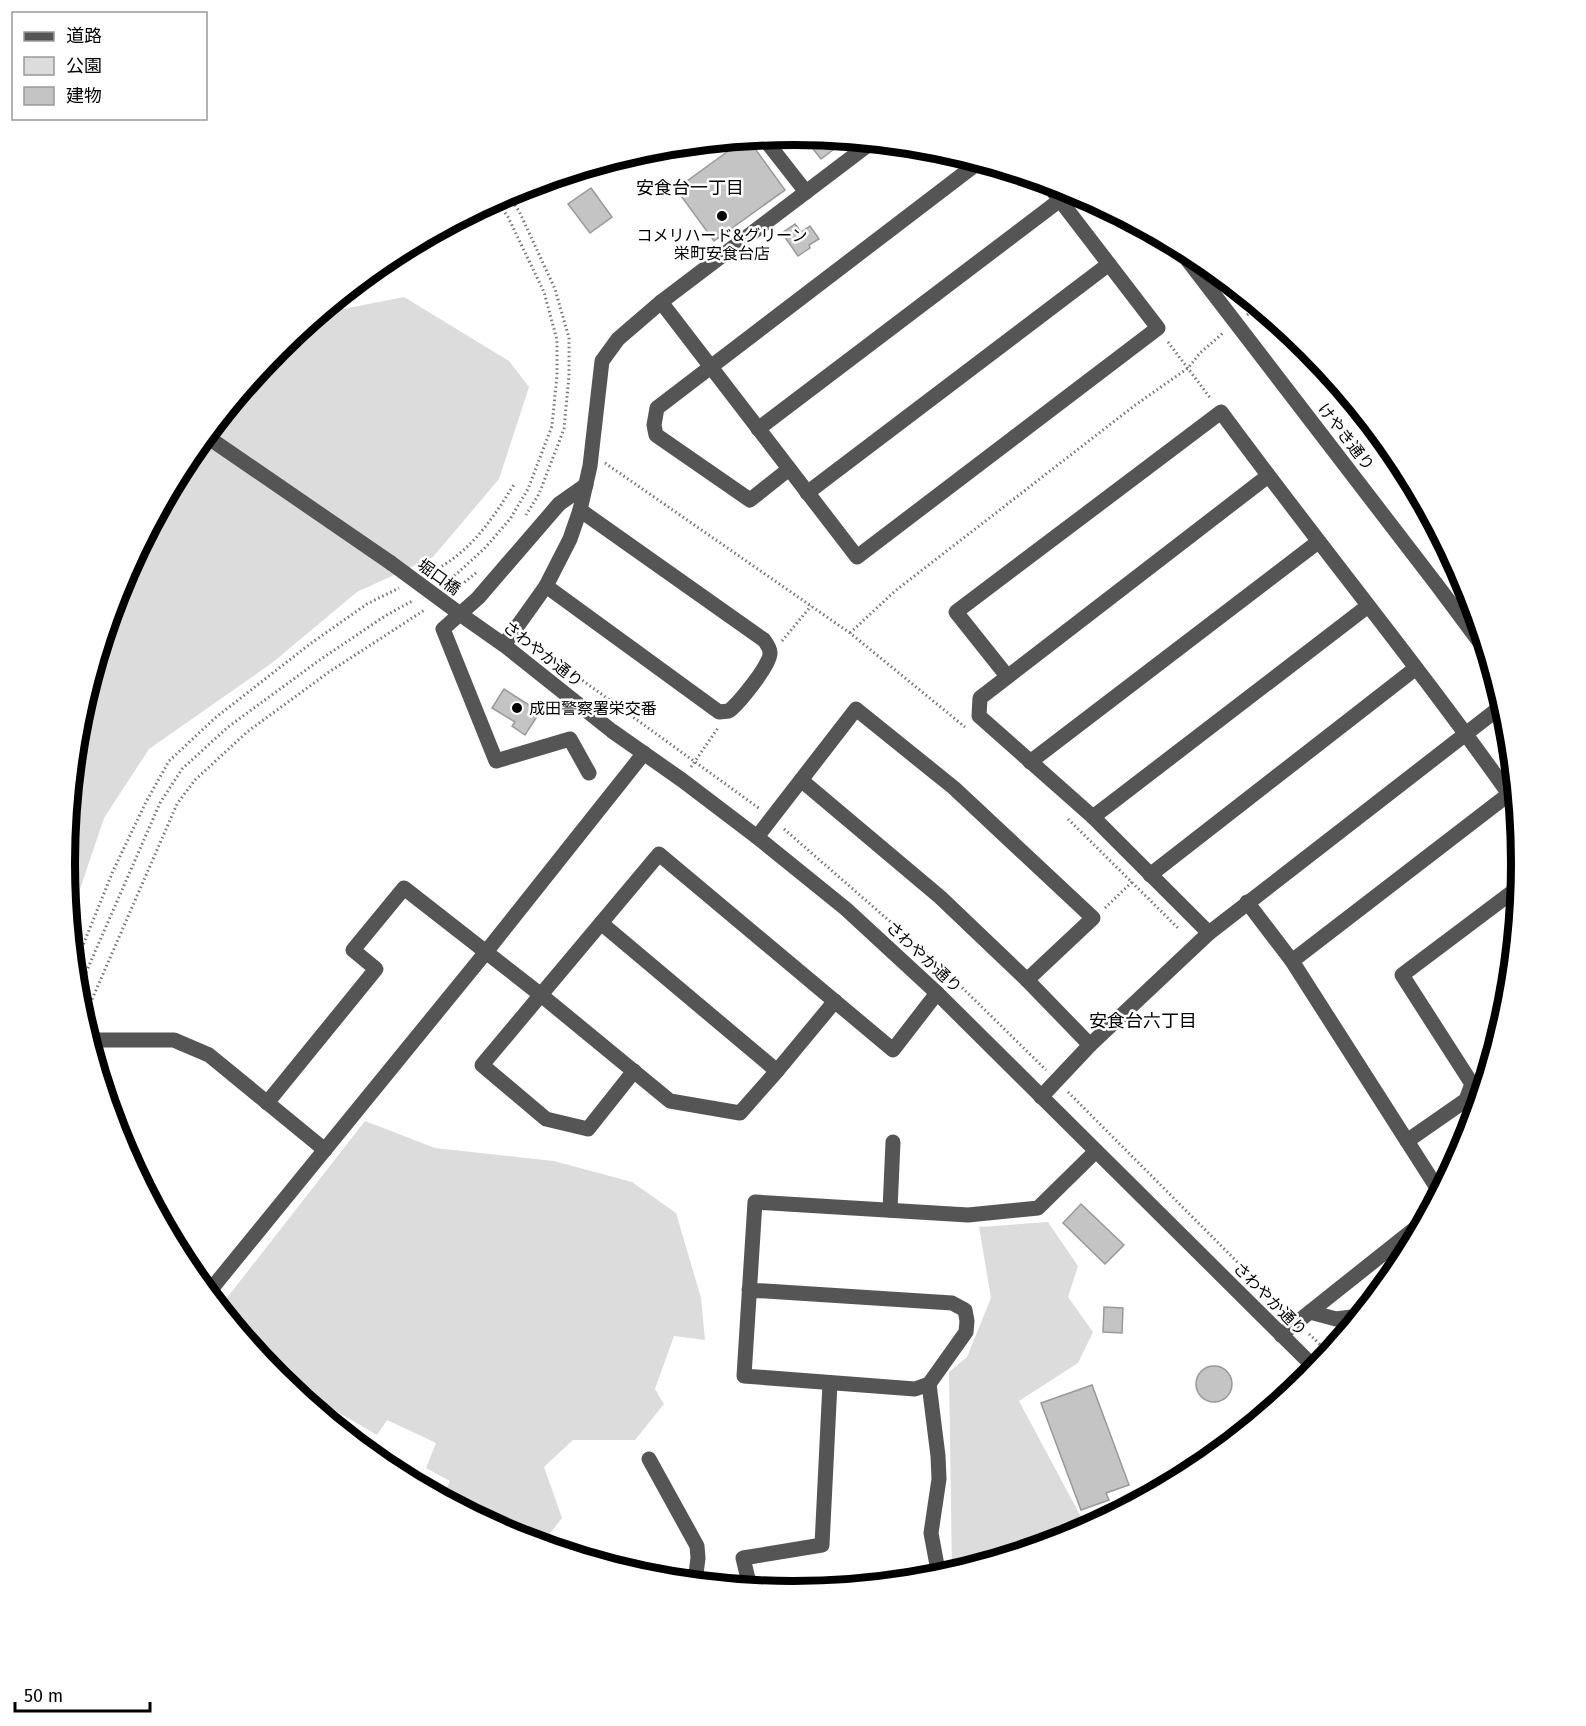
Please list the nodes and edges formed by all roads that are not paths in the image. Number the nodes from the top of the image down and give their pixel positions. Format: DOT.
graph roads {
  1 [pos="770,146"];
  2 [pos="863,149"];
  3 [pos="972,167"];
  4 [pos="806,192"];
  5 [pos="1057,196"];
  6 [pos="1060,200"];
  7 [pos="1109,264"];
  8 [pos="1190,265"];
  9 [pos="661,302"];
  10 [pos="710,366"];
  11 [pos="758,429"];
  12 [pos="213,441"];
  13 [pos="789,469"];
  14 [pos="1268,476"];
  15 [pos="585,485"];
  16 [pos="807,493"];
  17 [pos="580,510"];
  18 [pos="1318,542"];
  19 [pos="546,586"];
  20 [pos="1368,606"];
  21 [pos="467,619"];
  22 [pos="1474,634"];
  23 [pos="504,645"];
  24 [pos="1416,668"];
  25 [pos="1007,676"];
  26 [pos="1494,711"];
  27 [pos="1466,733"];
  28 [pos="644,753"];
  29 [pos="1030,762"];
  30 [pos="589,773"];
  31 [pos="801,780"];
  32 [pos="1507,792"];
  33 [pos="1508,802"];
  34 [pos="1093,816"];
  35 [pos="757,837"];
  36 [pos="1150,874"];
  37 [pos="1510,894"];
  38 [pos="1246,902"];
  39 [pos="601,923"];
  40 [pos="1209,933"];
  41 [pos="486,952"];
  42 [pos="1292,961"];
  43 [pos="1027,980"];
  44 [pos="937,993"];
  45 [pos="541,995"];
  46 [pos="835,1001"];
  47 [pos="97,1040"];
  48 [pos="1090,1045"];
  49 [pos="634,1071"];
  50 [pos="777,1071"];
  51 [pos="1041,1097"];
  52 [pos="267,1103"];
  53 [pos="1407,1141"];
  54 [pos="894,1142"];
  55 [pos="325,1150"];
  56 [pos="1095,1151"];
  57 [pos="1435,1184"];
  58 [pos="890,1210"];
  59 [pos="1407,1235"];
  60 [pos="213,1286"];
  61 [pos="749,1290"];
  62 [pos="1310,1312"];
  63 [pos="1349,1317"];
  64 [pos="1281,1335"];
  65 [pos="1309,1362"];
  66 [pos="830,1383"];
  67 [pos="929,1384"];
  68 [pos="649,1459"];
  69 [pos="937,1566"];
  70 [pos="696,1574"];
  71 [pos="748,1579"];
  1 -- 4 [label="street"];
  2 -- 4 [label="street"];
  3 -- 10 [label="street"];
  4 -- 9 [label="street"];
  5 -- 6 [label="street"];
  6 -- 7 [label="street"];
  6 -- 11 [label="street"];
  7 -- 16 [label="street"];
  7 -- 16 [label="street"];
  8 -- 22 [label="street, けやき通り"];
  9 -- 10 [label="street"];
  9 -- 15 [label="street"];
  10 -- 11 [label="street"];
  10 -- 13 [label="street"];
  11 -- 13 [label="street"];
  12 -- 21 [label="street, 堀口橋, bridge"];
  13 -- 16 [label="street"];
  14 -- 18 [label="street"];
  14 -- 25 [label="street"];
  14 -- 25 [label="street"];
  15 -- 17 [label="street"];
  15 -- 30 [label="street"];
  17 -- 19 [label="street"];
  17 -- 19 [label="street"];
  18 -- 20 [label="street"];
  18 -- 29 [label="street"];
  19 -- 23 [label="street"];
  20 -- 24 [label="street"];
  20 -- 34 [label="street"];
  21 -- 23 [label="street, さわやか通り"];
  23 -- 28 [label="street, さわやか通り"];
  24 -- 27 [label="street"];
  24 -- 36 [label="street"];
  25 -- 29 [label="street"];
  26 -- 27 [label="street"];
  27 -- 32 [label="street"];
  27 -- 38 [label="street"];
  28 -- 35 [label="street, さわやか通り"];
  28 -- 41 [label="street"];
  29 -- 34 [label="street"];
  31 -- 35 [label="street"];
  31 -- 43 [label="street"];
  31 -- 43 [label="street"];
  33 -- 42 [label="street"];
  34 -- 36 [label="street"];
  35 -- 44 [label="street, さわやか通り"];
  36 -- 40 [label="street"];
  37 -- 53 [label="street"];
  38 -- 40 [label="street"];
  38 -- 42 [label="street"];
  39 -- 45 [label="street"];
  39 -- 46 [label="street"];
  39 -- 50 [label="street"];
  40 -- 48 [label="street"];
  41 -- 45 [label="street"];
  41 -- 52 [label="street"];
  41 -- 55 [label="street"];
  42 -- 53 [label="street"];
  43 -- 48 [label="street"];
  44 -- 46 [label="street"];
  44 -- 51 [label="street, さわやか通り"];
  45 -- 49 [label="street"];
  45 -- 49 [label="street"];
  46 -- 50 [label="street"];
  47 -- 52 [label="street"];
  48 -- 51 [label="street"];
  49 -- 50 [label="street"];
  51 -- 56 [label="street, さわやか通り"];
  52 -- 55 [label="street"];
  53 -- 57 [label="street"];
  54 -- 58 [label="street"];
  55 -- 60 [label="street"];
  56 -- 58 [label="street"];
  56 -- 64 [label="street, さわやか通り"];
  58 -- 61 [label="street"];
  59 -- 62 [label="street"];
  61 -- 66 [label="street"];
  61 -- 67 [label="street"];
  62 -- 63 [label="street"];
  62 -- 64 [label="street"];
  64 -- 65 [label="street, さわやか通り"];
  66 -- 67 [label="street"];
  66 -- 71 [label="street"];
  67 -- 69 [label="street"];
  68 -- 70 [label="street"];
}
